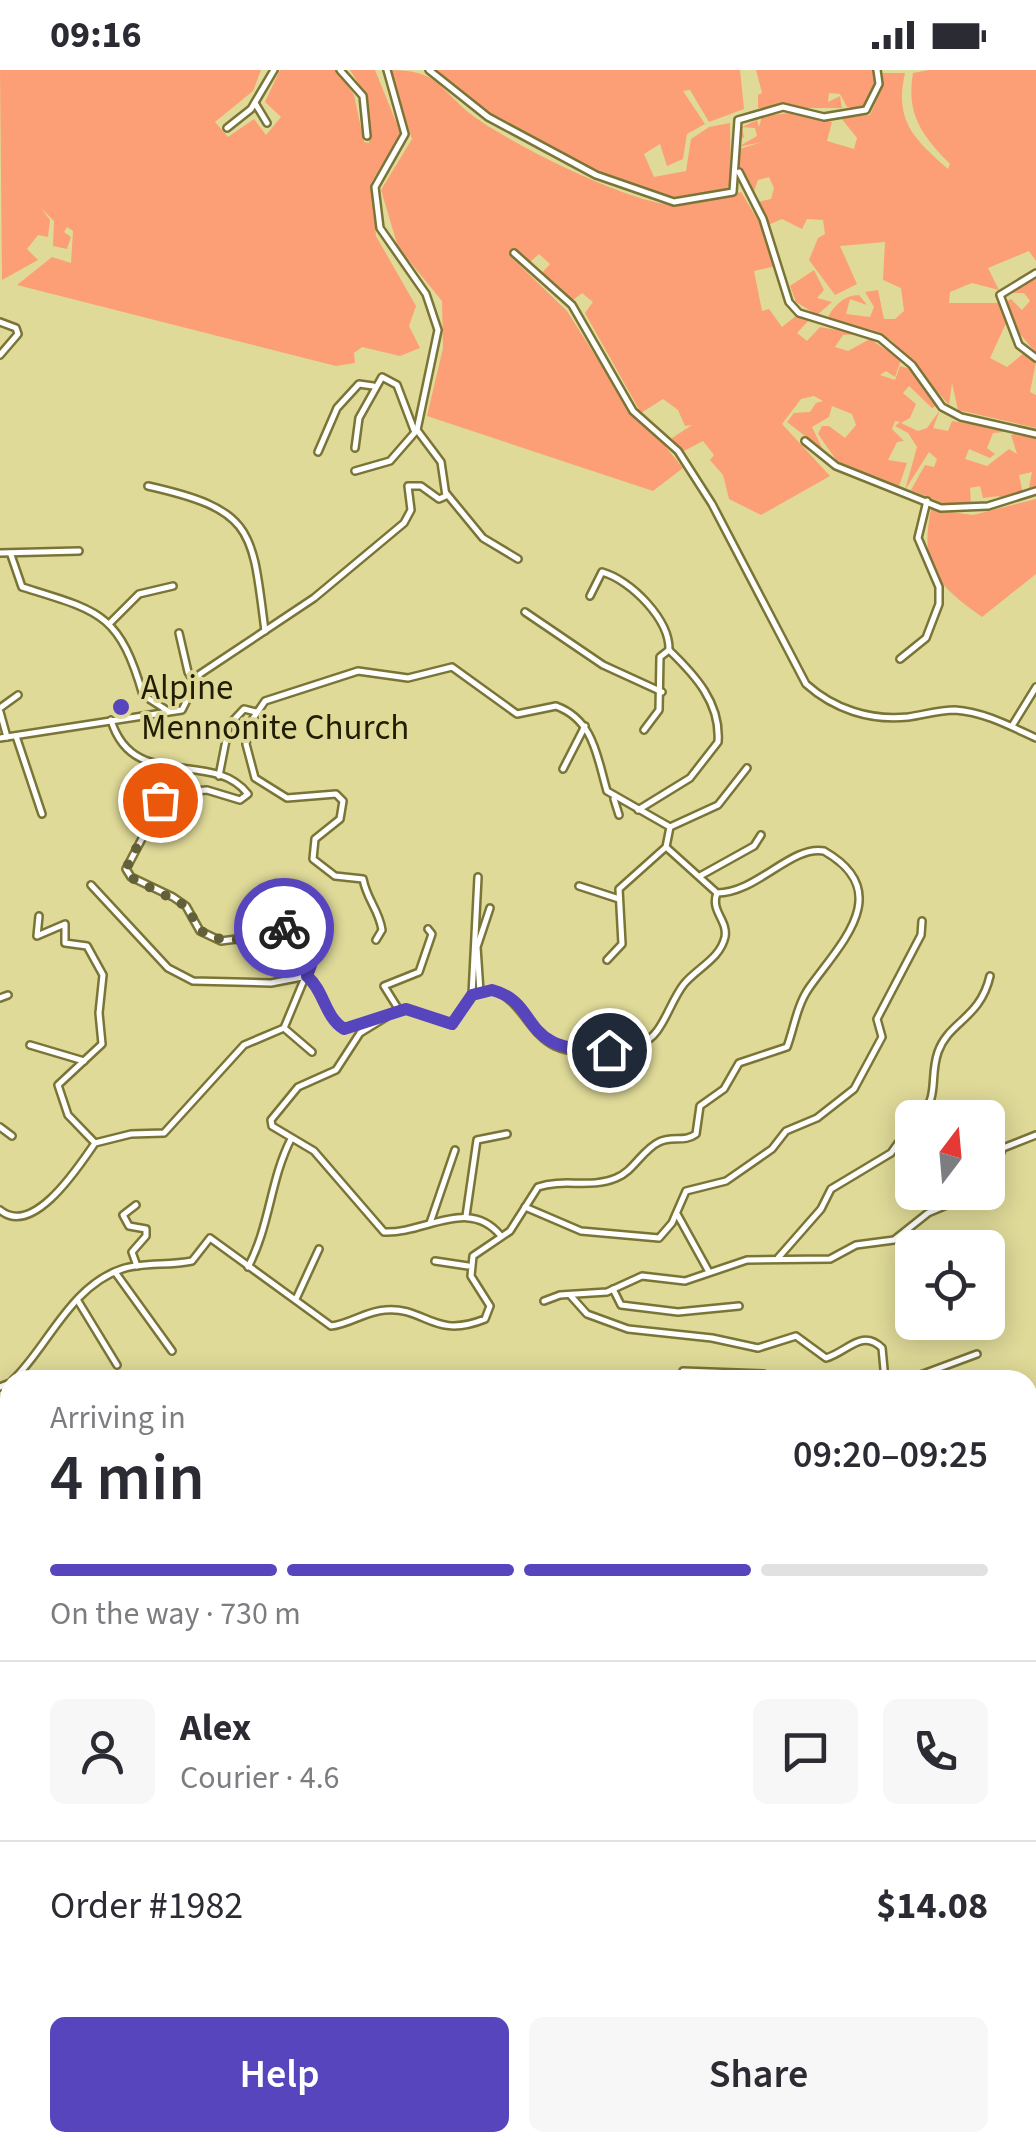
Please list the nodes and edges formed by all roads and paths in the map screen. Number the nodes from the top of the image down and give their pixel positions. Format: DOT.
graph roads {
  1 [pos="274,70"];
  2 [pos="340,70"];
  3 [pos="387,70"];
  4 [pos="429,70"];
  5 [pos="877,70"];
  6 [pos="255,103"];
  7 [pos="268,123"];
  8 [pos="227,128"];
  9 [pos="367,136"];
  10 [pos="737,170"];
  11 [pos="514,253"];
  12 [pos="1036,273"];
  13 [pos="0,322"];
  14 [pos="0,356"];
  15 [pos="1036,358"];
  16 [pos="373,386"];
  17 [pos="416,431"];
  18 [pos="1036,434"];
  19 [pos="805,442"];
  20 [pos="355,448"];
  21 [pos="318,452"];
  22 [pos="355,472"];
  23 [pos="148,486"];
  24 [pos="1036,491"];
  25 [pos="446,494"];
  26 [pos="926,502"];
  27 [pos="79,550"];
  28 [pos="0,553"];
  29 [pos="10,555"];
  30 [pos="518,560"];
  31 [pos="173,586"];
  32 [pos="590,596"];
  33 [pos="525,612"];
  34 [pos="110,624"];
  35 [pos="265,630"];
  36 [pos="180,633"];
  37 [pos="670,650"];
  38 [pos="900,659"];
  39 [pos="195,684"];
  40 [pos="1036,687"];
  41 [pos="662,692"];
  42 [pos="18,694"];
  43 [pos="0,710"];
  44 [pos="256,712"];
  45 [pos="170,713"];
  46 [pos="111,720"];
  47 [pos="585,726"];
  48 [pos="1012,726"];
  49 [pos="644,730"];
  50 [pos="16,735"];
  51 [pos="3,737"];
  52 [pos="1036,738"];
  53 [pos="747,768"];
  54 [pos="564,769"];
  55 [pos="218,776"];
  56 [pos="614,798"];
  57 [pos="638,810"];
  58 [pos="42,814"];
  59 [pos="619,815"];
  60 [pos="670,828"];
  61 [pos="761,835"];
  62 [pos="666,847"];
  63 [pos="478,876"];
  64 [pos="700,876"];
  65 [pos="92,885"];
  66 [pos="580,886"];
  67 [pos="717,893"];
  68 [pos="619,899"];
  69 [pos="490,908"];
  70 [pos="39,916"];
  71 [pos="922,922"];
  72 [pos="428,929"];
  73 [pos="376,940"];
  74 [pos="607,960"];
  75 [pos="307,976"];
  76 [pos="990,976"];
  77 [pos="480,992"];
  78 [pos="8,995"];
  79 [pos="472,995"];
  80 [pos="0,998"];
  81 [pos="399,1010"];
  82 [pos="390,1014"];
  83 [pos="284,1028"];
  84 [pos="30,1045"];
  85 [pos="312,1052"];
  86 [pos="84,1061"];
  87 [pos="934,1100"];
  88 [pos="0,1127"];
  89 [pos="507,1134"];
  90 [pos="12,1136"];
  91 [pos="1035,1136"];
  92 [pos="292,1138"];
  93 [pos="95,1144"];
  94 [pos="1005,1147"];
  95 [pos="895,1148"];
  96 [pos="455,1150"];
  97 [pos="136,1206"];
  98 [pos="524,1207"];
  99 [pos="0,1210"];
  100 [pos="933,1210"];
  101 [pos="677,1214"];
  102 [pos="466,1216"];
  103 [pos="430,1223"];
  104 [pos="501,1236"];
  105 [pos="319,1249"];
  106 [pos="778,1258"];
  107 [pos="435,1261"];
  108 [pos="137,1266"];
  109 [pos="468,1266"];
  110 [pos="248,1267"];
  111 [pos="115,1272"];
  112 [pos="710,1273"];
  113 [pos="613,1289"];
  114 [pos="570,1294"];
  115 [pos="296,1299"];
  116 [pos="78,1301"];
  117 [pos="544,1302"];
  118 [pos="739,1306"];
  119 [pos="172,1351"];
  120 [pos="977,1354"];
  121 [pos="117,1365"];
  122 [pos="20,1370"];
  123 [pos="884,1370"];
  124 [pos="934,1370"];
  1 -- 6 [label="street"];
  2 -- 9 [label="street"];
  3 -- 17 [label="street"];
  4 -- 10 [label="street"];
  5 -- 10 [label="street"];
  6 -- 7 [label="street"];
  6 -- 8 [label="street"];
  10 -- 18 [label="street"];
  11 -- 48 [label="street"];
  12 -- 15 [label="street"];
  13 -- 14 [label="street"];
  16 -- 17 [label="street"];
  16 -- 20 [label="street"];
  16 -- 21 [label="street"];
  17 -- 22 [label="street"];
  17 -- 25 [label="street"];
  19 -- 26 [label="street"];
  23 -- 35 [label="street"];
  24 -- 26 [label="street"];
  25 -- 30 [label="street"];
  25 -- 35 [label="street"];
  26 -- 38 [label="street"];
  27 -- 29 [label="street"];
  28 -- 29 [label="street"];
  29 -- 34 [label="street"];
  31 -- 34 [label="street"];
  32 -- 37 [label="street"];
  33 -- 41 [label="street"];
  34 -- 45 [label="street"];
  35 -- 39 [label="street"];
  36 -- 39 [label="street"];
  37 -- 41 [label="street"];
  37 -- 57 [label="street"];
  39 -- 45 [label="street"];
  40 -- 48 [label="street"];
  41 -- 49 [label="street"];
  42 -- 43 [label="street"];
  43 -- 51 [label="street"];
  44 -- 47 [label="street"];
  44 -- 55 [label="street"];
  44 -- 73 [label="street"];
  45 -- 46 [label="street"];
  46 -- 50 [label="street"];
  46 -- 55 [label="street"];
  47 -- 54 [label="street"];
  47 -- 56 [label="street"];
  48 -- 52 [label="street"];
  50 -- 51 [label="street"];
  50 -- 58 [label="street"];
  53 -- 60 [label="street"];
  55 -- 75 [label="street"];
  56 -- 57 [label="street"];
  56 -- 59 [label="street"];
  57 -- 60 [label="street"];
  60 -- 62 [label="street"];
  61 -- 64 [label="street"];
  62 -- 64 [label="street"];
  62 -- 68 [label="street"];
  63 -- 79 [label="street"];
  64 -- 67 [label="street"];
  65 -- 75 [label="street"];
  66 -- 68 [label="street"];
  67 -- 77 [label="street"];
  67 -- 98 [label="street"];
  68 -- 74 [label="street"];
  69 -- 77 [label="street"];
  70 -- 86 [label="street"];
  71 -- 101 [label="street"];
  72 -- 81 [label="street"];
  75 -- 82 [label="street"];
  75 -- 83 [label="street"];
  76 -- 87 [label="street"];
  77 -- 79 [label="street"];
  78 -- 80 [label="street"];
  79 -- 81 [label="street"];
  81 -- 82 [label="street"];
  82 -- 92 [label="street"];
  83 -- 85 [label="street"];
  83 -- 93 [label="street"];
  84 -- 86 [label="street"];
  86 -- 93 [label="street"];
  88 -- 90 [label="street"];
  89 -- 102 [label="street"];
  91 -- 94 [label="street"];
  92 -- 103 [label="street"];
  92 -- 110 [label="street"];
  93 -- 99 [label="street"];
  95 -- 106 [label="street"];
  96 -- 103 [label="street"];
  97 -- 108 [label="street"];
  98 -- 101 [label="street"];
  98 -- 104 [label="street"];
  100 -- 106 [label="street"];
  101 -- 112 [label="street"];
  102 -- 103 [label="street"];
  102 -- 104 [label="street"];
  104 -- 109 [label="street"];
  105 -- 115 [label="street"];
  106 -- 112 [label="street"];
  107 -- 109 [label="street"];
  108 -- 110 [label="street"];
  108 -- 111 [label="street"];
  109 -- 115 [label="street"];
  110 -- 115 [label="street"];
  111 -- 116 [label="street"];
  111 -- 119 [label="street"];
  112 -- 113 [label="street"];
  113 -- 114 [label="street"];
  113 -- 118 [label="street"];
  114 -- 117 [label="street"];
  114 -- 123 [label="street"];
  116 -- 121 [label="street"];
  116 -- 122 [label="street"];
  120 -- 124 [label="street"];
}
